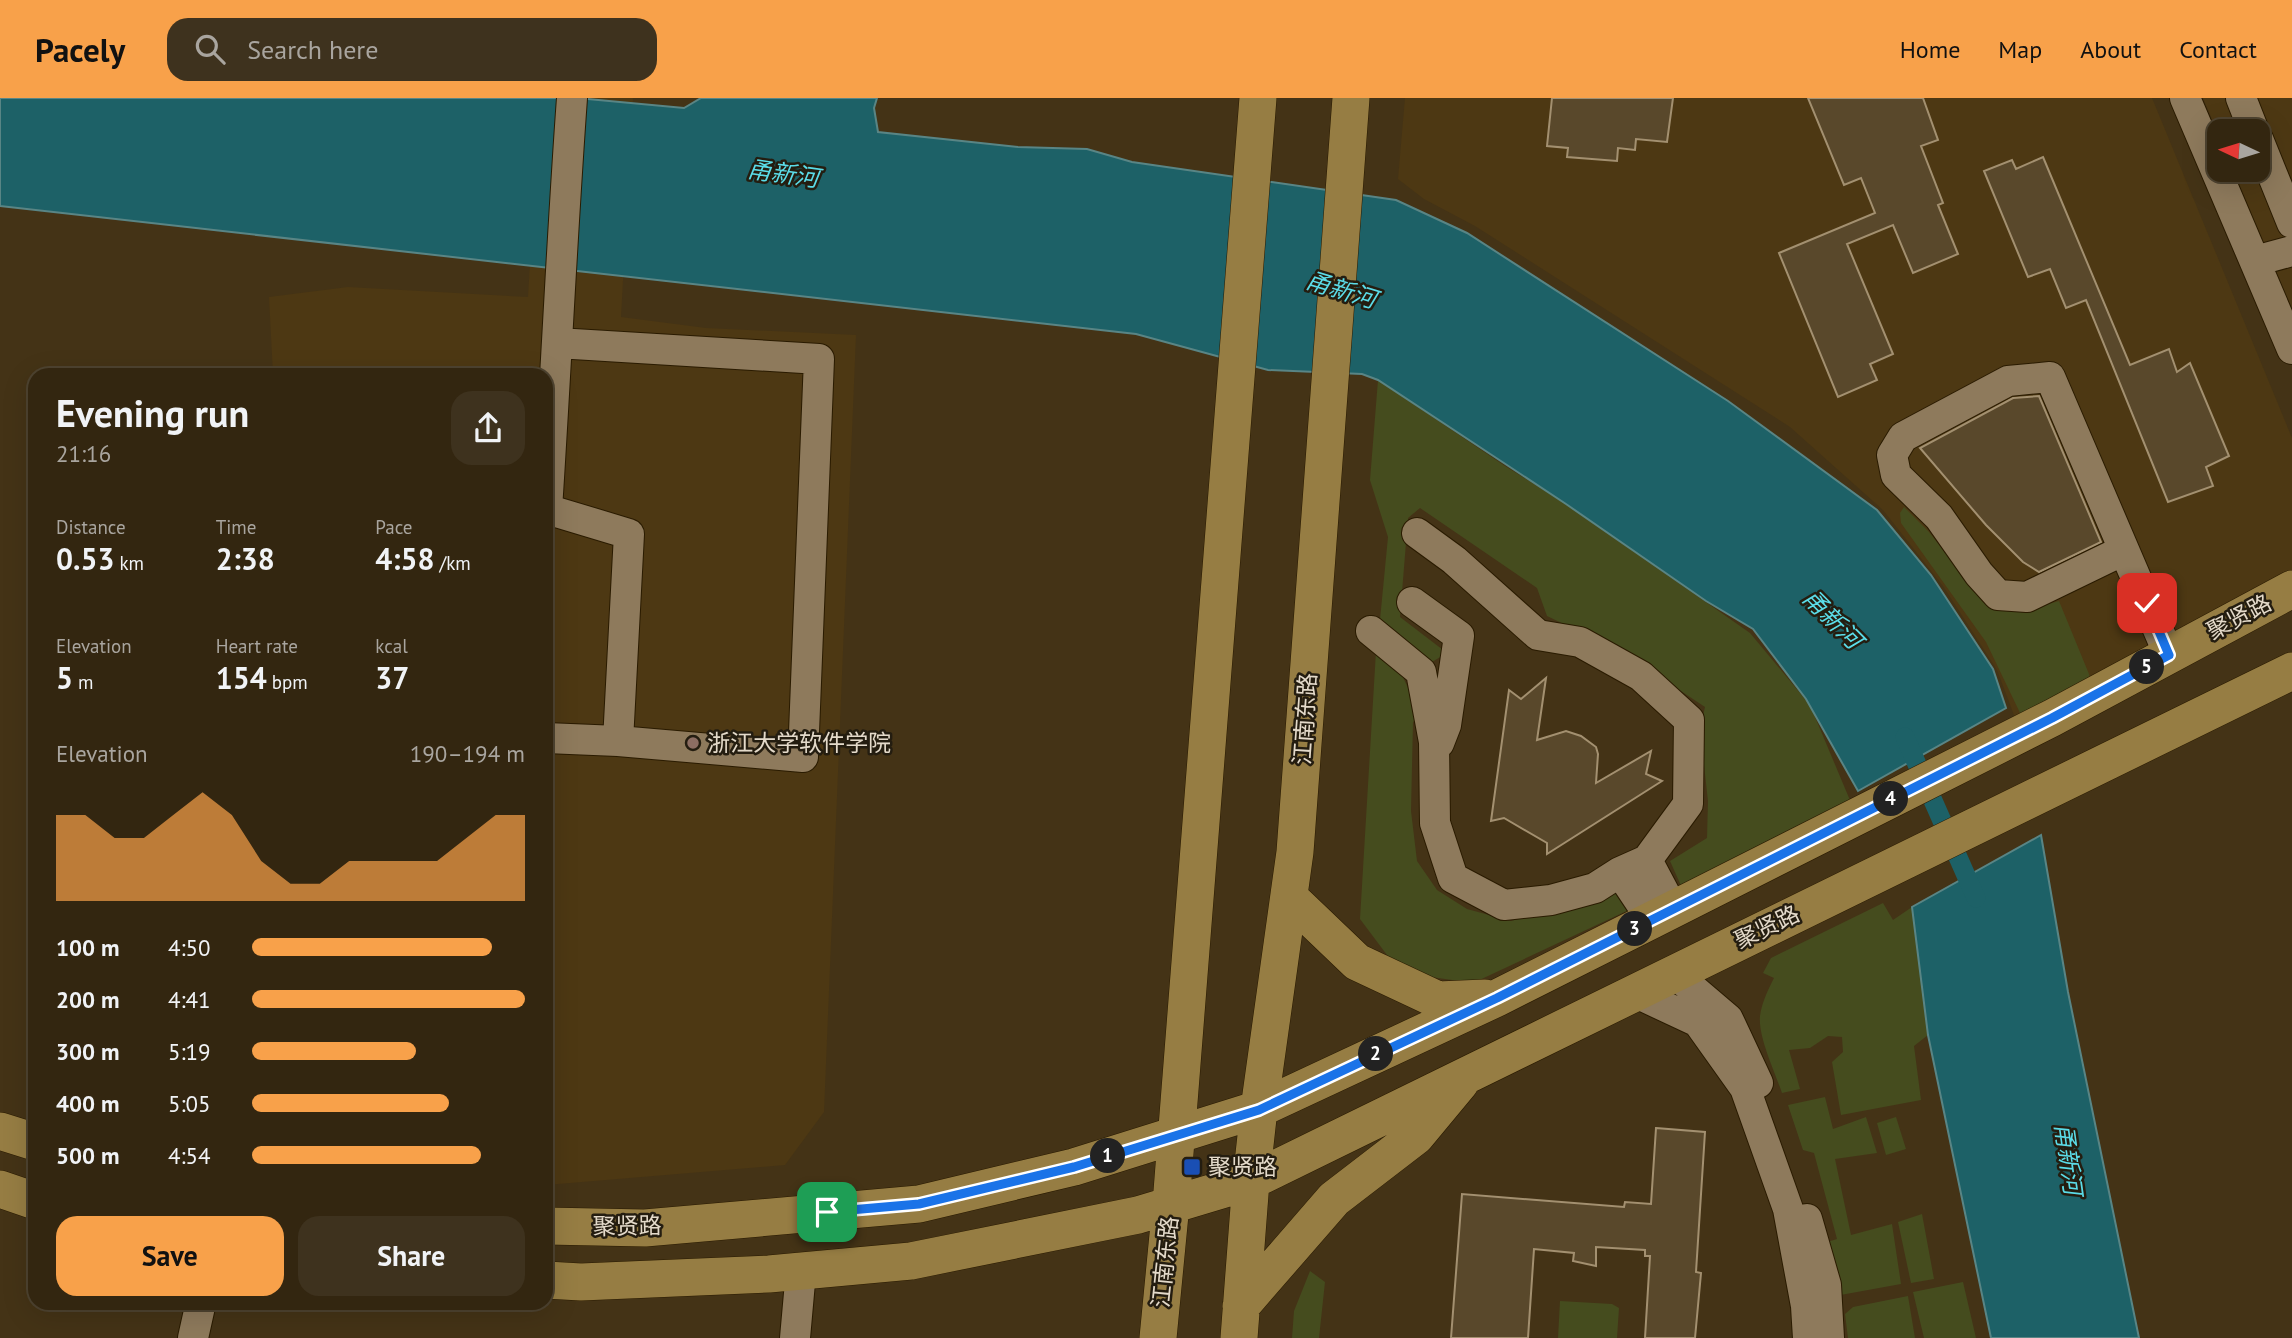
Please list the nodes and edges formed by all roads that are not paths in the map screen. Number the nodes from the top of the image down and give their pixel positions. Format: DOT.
graph roads {
  1 [pos="572,98"];
  2 [pos="1258,98"];
  3 [pos="1351,98"];
  4 [pos="2185,98"];
  5 [pos="2241,98"];
  6 [pos="2249,119"];
  7 [pos="2270,169"];
  8 [pos="2292,223"];
  9 [pos="2292,251"];
  10 [pos="2255,261"];
  11 [pos="557,343"];
  12 [pos="2292,349"];
  13 [pos="553,403"];
  14 [pos="553,511"];
  15 [pos="1417,533"];
  16 [pos="2124,550"];
  17 [pos="2292,589"];
  18 [pos="1412,602"];
  19 [pos="1371,631"];
  20 [pos="2169,655"];
  21 [pos="2292,671"];
  22 [pos="553,738"];
  23 [pos="618,741"];
  24 [pos="1434,756"];
  25 [pos="1647,860"];
  26 [pos="1620,872"];
  27 [pos="1289,897"];
  28 [pos="1663,914"];
  29 [pos="1684,968"];
  30 [pos="1634,992"];
  31 [pos="1497,998"];
  32 [pos="1468,1073"];
  33 [pos="1259,1110"];
  34 [pos="0,1131"];
  35 [pos="1175,1135"];
  36 [pos="28,1140"];
  37 [pos="1251,1181"];
  38 [pos="0,1189"];
  39 [pos="28,1199"];
  40 [pos="1171,1204"];
  41 [pos="553,1227"];
  42 [pos="801,1271"];
  43 [pos="553,1280"];
  44 [pos="199,1310"];
  45 [pos="1240,1322"];
  46 [pos="193,1338"];
  47 [pos="795,1338"];
  48 [pos="1157,1338"];
  49 [pos="1808,1338"];
  50 [pos="1829,1338"];
  1 -- 11 [label="street"];
  2 -- 35 [label="main road, 江南东路"];
  3 -- 27 [label="main road, 江南东路"];
  4 -- 10 [label="street"];
  5 -- 6 [label="street"];
  7 -- 8 [label="street"];
  9 -- 10 [label="street"];
  10 -- 12 [label="street"];
  11 -- 13 [label="street"];
  11 -- 23 [label="street"];
  14 -- 23 [label="street"];
  15 -- 25 [label="street"];
  16 -- 16 [label="street"];
  16 -- 20 [label="street"];
  17 -- 20 [label="main road, 聚贤路"];
  18 -- 24 [label="street"];
  19 -- 24 [label="street"];
  20 -- 28 [label="main road, 聚贤路"];
  21 -- 29 [label="main road, 聚贤路"];
  22 -- 23 [label="street"];
  24 -- 26 [label="street"];
  25 -- 26 [label="street"];
  25 -- 28 [label="street"];
  26 -- 28 [label="street"];
  27 -- 31 [label="main road"];
  27 -- 33 [label="main road, 江南东路"];
  28 -- 31 [label="main road, 聚贤路"];
  29 -- 30 [label="main road, 聚贤路"];
  29 -- 50 [label="street"];
  30 -- 32 [label="main road, 聚贤路"];
  30 -- 49 [label="street"];
  31 -- 33 [label="main road, 聚贤路"];
  32 -- 37 [label="main road, 聚贤路"];
  32 -- 45 [label="main road"];
  33 -- 35 [label="main road, 聚贤路"];
  33 -- 37 [label="main road, 江南东路"];
  34 -- 36 [label="main road"];
  35 -- 40 [label="main road, 江南东路"];
  35 -- 41 [label="main road, 聚贤路"];
  37 -- 40 [label="main road, 聚贤路"];
  37 -- 45 [label="main road, 江南东路"];
  38 -- 39 [label="main road"];
  40 -- 42 [label="main road"];
  40 -- 48 [label="main road, 江南东路"];
  42 -- 43 [label="main road"];
  42 -- 47 [label="street"];
  44 -- 46 [label="street"];
}
